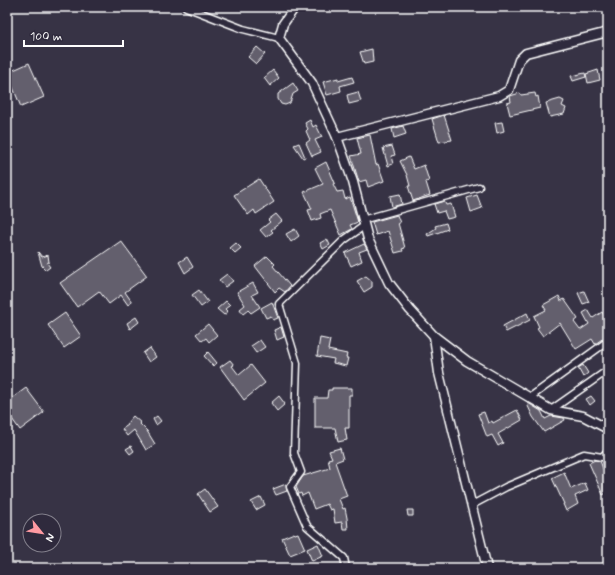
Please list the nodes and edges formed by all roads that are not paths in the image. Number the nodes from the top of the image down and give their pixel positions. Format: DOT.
graph roads {
  1 [pos="186,7"];
  2 [pos="295,7"];
  3 [pos="608,32"];
  4 [pos="279,38"];
  5 [pos="337,137"];
  6 [pos="479,187"];
  7 [pos="363,223"];
  8 [pos="434,336"];
  9 [pos="608,341"];
  10 [pos="608,370"];
  11 [pos="529,398"];
  12 [pos="551,410"];
  13 [pos="608,430"];
  14 [pos="608,451"];
  15 [pos="472,505"];
  16 [pos="346,568"];
  17 [pos="487,568"];
  1 -- 4 [label="street"];
  2 -- 4 [label="street"];
  3 -- 5 [label="street"];
  4 -- 5 [label="street"];
  5 -- 7 [label="street"];
  6 -- 7 [label="street"];
  7 -- 8 [label="street"];
  7 -- 16 [label="street"];
  8 -- 11 [label="street"];
  8 -- 15 [label="street"];
  9 -- 11 [label="street"];
  10 -- 12 [label="street"];
  11 -- 12 [label="street"];
  12 -- 13 [label="street"];
  14 -- 15 [label="street"];
  15 -- 17 [label="street"];
}
